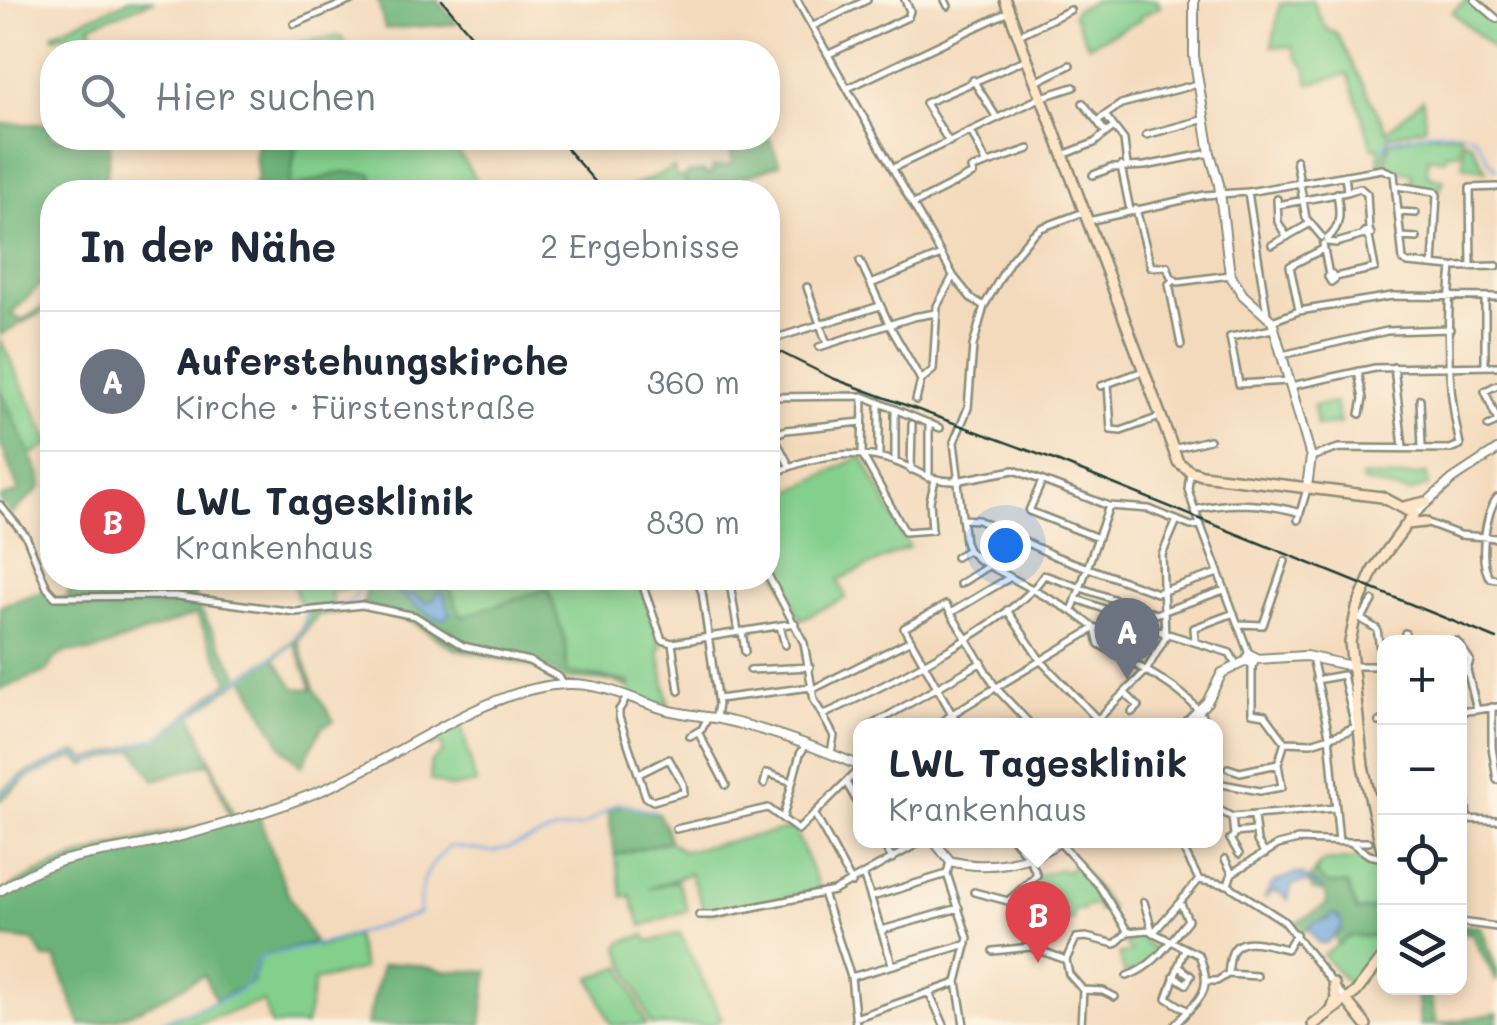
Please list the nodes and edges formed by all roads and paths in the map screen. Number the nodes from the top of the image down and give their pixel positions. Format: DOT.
graph roads {
  1 [pos="352,0"];
  2 [pos="798,0"];
  3 [pos="867,0"];
  4 [pos="905,0"];
  5 [pos="1194,0"];
  6 [pos="1475,0"];
  7 [pos="1010,4"];
  8 [pos="1070,10"];
  9 [pos="1497,19"];
  10 [pos="294,24"];
  11 [pos="813,26"];
  12 [pos="1018,35"];
  13 [pos="829,54"];
  14 [pos="1027,58"];
  15 [pos="1070,64"];
  16 [pos="973,80"];
  17 [pos="1036,82"];
  18 [pos="1198,84"];
  19 [pos="1074,87"];
  20 [pos="848,88"];
  21 [pos="1042,97"];
  22 [pos="1084,103"];
  23 [pos="1106,115"];
  24 [pos="997,118"];
  25 [pos="1205,118"];
  26 [pos="1097,121"];
  27 [pos="1114,127"];
  28 [pos="971,130"];
  29 [pos="1106,133"];
  30 [pos="1146,135"];
  31 [pos="948,142"];
  32 [pos="1029,150"];
  33 [pos="1210,153"];
  34 [pos="1063,155"];
  35 [pos="1296,160"];
  36 [pos="986,162"];
  37 [pos="1124,166"];
  38 [pos="893,168"];
  39 [pos="1345,174"];
  40 [pos="1093,175"];
  41 [pos="1300,182"];
  42 [pos="1396,186"];
  43 [pos="1497,187"];
  44 [pos="1248,192"];
  45 [pos="1347,192"];
  46 [pos="1220,194"];
  47 [pos="1337,194"];
  48 [pos="1303,201"];
  49 [pos="914,204"];
  50 [pos="1133,209"];
  51 [pos="1398,212"];
  52 [pos="1416,213"];
  53 [pos="1086,216"];
  54 [pos="1309,224"];
  55 [pos="1367,234"];
  56 [pos="1287,237"];
  57 [pos="1400,237"];
  58 [pos="1418,238"];
  59 [pos="1325,242"];
  60 [pos="1272,245"];
  61 [pos="942,255"];
  62 [pos="860,262"];
  63 [pos="1433,265"];
  64 [pos="1456,266"];
  65 [pos="1471,266"];
  66 [pos="1497,266"];
  67 [pos="1230,275"];
  68 [pos="954,277"];
  69 [pos="1174,280"];
  70 [pos="871,284"];
  71 [pos="807,287"];
  72 [pos="1450,295"];
  73 [pos="1485,296"];
  74 [pos="1497,297"];
  75 [pos="880,306"];
  76 [pos="984,306"];
  77 [pos="1299,311"];
  78 [pos="936,313"];
  79 [pos="1271,321"];
  80 [pos="820,324"];
  81 [pos="890,325"];
  82 [pos="1450,329"];
  83 [pos="780,337"];
  84 [pos="1180,345"];
  85 [pos="1282,355"];
  86 [pos="1485,366"];
  87 [pos="1497,366"];
  88 [pos="1394,367"];
  89 [pos="1450,367"];
  90 [pos="1143,371"];
  91 [pos="1358,371"];
  92 [pos="921,380"];
  93 [pos="1290,383"];
  94 [pos="1497,385"];
  95 [pos="863,396"];
  96 [pos="780,397"];
  97 [pos="916,400"];
  98 [pos="1420,400"];
  99 [pos="879,402"];
  100 [pos="896,409"];
  101 [pos="1360,414"];
  102 [pos="1160,417"];
  103 [pos="1497,420"];
  104 [pos="862,422"];
  105 [pos="929,423"];
  106 [pos="912,424"];
  107 [pos="1488,426"];
  108 [pos="940,428"];
  109 [pos="780,434"];
  110 [pos="1209,440"];
  111 [pos="1403,448"];
  112 [pos="1422,448"];
  113 [pos="1173,449"];
  114 [pos="1497,450"];
  115 [pos="780,451"];
  116 [pos="862,454"];
  117 [pos="878,457"];
  118 [pos="1312,457"];
  119 [pos="895,462"];
  120 [pos="789,465"];
  121 [pos="780,470"];
  122 [pos="911,470"];
  123 [pos="1193,472"];
  124 [pos="932,479"];
  125 [pos="957,480"];
  126 [pos="1042,480"];
  127 [pos="1307,487"];
  128 [pos="1497,498"];
  129 [pos="1426,502"];
  130 [pos="0,505"];
  131 [pos="1109,506"];
  132 [pos="1404,507"];
  133 [pos="1195,510"];
  134 [pos="1414,514"];
  135 [pos="962,518"];
  136 [pos="1176,520"];
  137 [pos="1424,522"];
  138 [pos="1201,525"];
  139 [pos="1404,525"];
  140 [pos="1098,538"];
  141 [pos="1485,538"];
  142 [pos="1497,538"];
  143 [pos="968,550"];
  144 [pos="956,557"];
  145 [pos="1284,562"];
  146 [pos="988,566"];
  147 [pos="1087,568"];
  148 [pos="40,572"];
  149 [pos="1218,572"];
  150 [pos="1008,578"];
  151 [pos="1497,580"];
  152 [pos="960,584"];
  153 [pos="1080,588"];
  154 [pos="48,590"];
  155 [pos="644,590"];
  156 [pos="699,590"];
  157 [pos="731,590"];
  158 [pos="777,590"];
  159 [pos="1224,590"];
  160 [pos="1034,592"];
  161 [pos="1163,593"];
  162 [pos="1077,599"];
  163 [pos="1373,601"];
  164 [pos="1006,610"];
  165 [pos="1072,611"];
  166 [pos="952,612"];
  167 [pos="1164,612"];
  168 [pos="1234,614"];
  169 [pos="795,622"];
  170 [pos="1237,624"];
  171 [pos="780,626"];
  172 [pos="1125,626"];
  173 [pos="1095,628"];
  174 [pos="740,632"];
  175 [pos="1166,632"];
  176 [pos="1378,635"];
  177 [pos="707,637"];
  178 [pos="967,637"];
  179 [pos="911,640"];
  180 [pos="1195,640"];
  181 [pos="1350,642"];
  182 [pos="672,643"];
  183 [pos="785,646"];
  184 [pos="745,652"];
  185 [pos="1312,657"];
  186 [pos="1251,659"];
  187 [pos="1331,660"];
  188 [pos="1041,661"];
  189 [pos="924,662"];
  190 [pos="982,662"];
  191 [pos="1236,664"];
  192 [pos="1351,666"];
  193 [pos="1377,666"];
  194 [pos="810,667"];
  195 [pos="750,670"];
  196 [pos="1467,670"];
  197 [pos="1146,671"];
  198 [pos="1316,680"];
  199 [pos="564,684"];
  200 [pos="811,688"];
  201 [pos="938,688"];
  202 [pos="996,688"];
  203 [pos="679,691"];
  204 [pos="1125,692"];
  205 [pos="628,696"];
  206 [pos="718,699"];
  207 [pos="1494,707"];
  208 [pos="1477,710"];
  209 [pos="1198,711"];
  210 [pos="1467,711"];
  211 [pos="1132,712"];
  212 [pos="823,714"];
  213 [pos="952,714"];
  214 [pos="712,718"];
  215 [pos="883,718"];
  216 [pos="947,718"];
  217 [pos="955,718"];
  218 [pos="1024,718"];
  219 [pos="1097,718"];
  220 [pos="1099,718"];
  221 [pos="1191,718"];
  222 [pos="1202,718"];
  223 [pos="698,732"];
  224 [pos="690,736"];
  225 [pos="1329,738"];
  226 [pos="1284,742"];
  227 [pos="807,744"];
  228 [pos="1494,747"];
  229 [pos="830,753"];
  230 [pos="853,764"];
  231 [pos="1278,764"];
  232 [pos="1228,768"];
  233 [pos="639,774"];
  234 [pos="853,775"];
  235 [pos="1497,780"];
  236 [pos="792,782"];
  237 [pos="846,783"];
  238 [pos="764,784"];
  239 [pos="1223,784"];
  240 [pos="726,785"];
  241 [pos="853,795"];
  242 [pos="1336,808"];
  243 [pos="1223,812"];
  244 [pos="815,814"];
  245 [pos="1254,816"];
  246 [pos="783,818"];
  247 [pos="1232,818"];
  248 [pos="1467,819"];
  249 [pos="1497,820"];
  250 [pos="1377,826"];
  251 [pos="676,829"];
  252 [pos="1255,831"];
  253 [pos="1234,833"];
  254 [pos="1339,842"];
  255 [pos="1350,842"];
  256 [pos="1369,842"];
  257 [pos="886,848"];
  258 [pos="911,848"];
  259 [pos="940,848"];
  260 [pos="1021,848"];
  261 [pos="1047,848"];
  262 [pos="1067,848"];
  263 [pos="1184,848"];
  264 [pos="1239,854"];
  265 [pos="1265,854"];
  266 [pos="1029,858"];
  267 [pos="1377,858"];
  268 [pos="892,859"];
  269 [pos="1225,859"];
  270 [pos="950,861"];
  271 [pos="1232,873"];
  272 [pos="947,874"];
  273 [pos="864,876"];
  274 [pos="1199,880"];
  275 [pos="852,882"];
  276 [pos="1228,885"];
  277 [pos="0,891"];
  278 [pos="974,892"];
  279 [pos="823,893"];
  280 [pos="872,897"];
  281 [pos="1144,902"];
  282 [pos="1180,902"];
  283 [pos="958,908"];
  284 [pos="699,915"];
  285 [pos="1467,923"];
  286 [pos="1497,927"];
  287 [pos="882,930"];
  288 [pos="1128,932"];
  289 [pos="1153,933"];
  290 [pos="1296,934"];
  291 [pos="1169,942"];
  292 [pos="967,944"];
  293 [pos="1185,947"];
  294 [pos="993,952"];
  295 [pos="1066,960"];
  296 [pos="892,964"];
  297 [pos="1377,965"];
  298 [pos="1178,966"];
  299 [pos="1228,974"];
  300 [pos="1127,976"];
  301 [pos="1174,976"];
  302 [pos="1257,976"];
  303 [pos="851,977"];
  304 [pos="957,982"];
  305 [pos="1208,982"];
  306 [pos="1334,984"];
  307 [pos="1084,990"];
  308 [pos="929,992"];
  309 [pos="1356,992"];
  310 [pos="1115,997"];
  311 [pos="1346,1000"];
  312 [pos="1188,1011"];
  313 [pos="1331,1011"];
  314 [pos="1356,1013"];
  315 [pos="856,1022"];
  316 [pos="944,1025"];
  317 [pos="964,1025"];
  318 [pos="1082,1025"];
  319 [pos="1175,1025"];
  320 [pos="1314,1025"];
  321 [pos="1366,1025"];
  1 -- 10 [label="street"];
  2 -- 11 [label="street"];
  3 -- 11 [label="street"];
  4 -- 13 [label="street"];
  5 -- 18 [label="street"];
  6 -- 9 [label="street"];
  7 -- 12 [label="main road"];
  7 -- 20 [label="street"];
  8 -- 12 [label="street"];
  11 -- 13 [label="street"];
  12 -- 14 [label="main road"];
  13 -- 20 [label="street"];
  14 -- 16 [label="street"];
  14 -- 17 [label="main road"];
  15 -- 17 [label="street"];
  16 -- 24 [label="street"];
  16 -- 31 [label="street"];
  17 -- 21 [label="main road"];
  18 -- 23 [label="street"];
  18 -- 25 [label="street"];
  19 -- 21 [label="street"];
  20 -- 38 [label="street"];
  21 -- 24 [label="street"];
  21 -- 34 [label="main road"];
  22 -- 26 [label="street"];
  23 -- 26 [label="street"];
  23 -- 27 [label="street"];
  24 -- 28 [label="street"];
  25 -- 30 [label="street"];
  25 -- 33 [label="street"];
  26 -- 29 [label="street"];
  27 -- 29 [label="street"];
  27 -- 37 [label="street"];
  28 -- 31 [label="street"];
  28 -- 36 [label="street"];
  29 -- 34 [label="street"];
  31 -- 38 [label="street"];
  32 -- 36 [label="street"];
  33 -- 37 [label="street"];
  33 -- 46 [label="street"];
  34 -- 53 [label="main road"];
  35 -- 41 [label="street"];
  36 -- 49 [label="street"];
  37 -- 40 [label="street"];
  37 -- 50 [label="street"];
  38 -- 49 [label="street"];
  39 -- 41 [label="street"];
  39 -- 42 [label="street"];
  39 -- 45 [label="street"];
  41 -- 44 [label="street"];
  41 -- 48 [label="street"];
  42 -- 51 [label="street"];
  42 -- 63 [label="street"];
  43 -- 65 [label="street"];
  44 -- 46 [label="street"];
  44 -- 79 [label="street"];
  45 -- 47 [label="street"];
  45 -- 55 [label="street"];
  46 -- 50 [label="street"];
  46 -- 67 [label="street"];
  47 -- 48 [label="street"];
  47 -- 59 [label="street"];
  48 -- 54 [label="street"];
  48 -- 56 [label="street"];
  49 -- 61 [label="street"];
  50 -- 53 [label="street"];
  50 -- 69 [label="street"];
  51 -- 52 [label="street"];
  51 -- 57 [label="street"];
  53 -- 76 [label="street"];
  53 -- 90 [label="main road"];
  54 -- 56 [label="street"];
  54 -- 59 [label="street"];
  55 -- 59 [label="street"];
  55 -- 59 [label="street"];
  56 -- 60 [label="street"];
  57 -- 58 [label="street"];
  57 -- 63 [label="street"];
  59 -- 77 [label="street"];
  61 -- 68 [label="street"];
  61 -- 70 [label="street"];
  62 -- 70 [label="street"];
  63 -- 72 [label="street"];
  64 -- 65 [label="street"];
  65 -- 66 [label="street"];
  67 -- 69 [label="street"];
  67 -- 79 [label="street"];
  68 -- 76 [label="street"];
  68 -- 78 [label="street"];
  69 -- 84 [label="street"];
  70 -- 75 [label="street"];
  71 -- 80 [label="street"];
  72 -- 73 [label="street"];
  72 -- 77 [label="street"];
  72 -- 82 [label="street"];
  73 -- 74 [label="street"];
  73 -- 86 [label="street"];
  75 -- 80 [label="street"];
  75 -- 81 [label="street"];
  76 -- 125 [label="street"];
  77 -- 79 [label="street"];
  78 -- 81 [label="street"];
  78 -- 92 [label="street"];
  79 -- 85 [label="street"];
  79 -- 93 [label="street"];
  80 -- 81 [label="street"];
  80 -- 83 [label="street"];
  81 -- 92 [label="street"];
  82 -- 85 [label="street"];
  82 -- 89 [label="street"];
  85 -- 93 [label="street"];
  86 -- 87 [label="street"];
  86 -- 89 [label="street"];
  88 -- 89 [label="street"];
  88 -- 91 [label="street"];
  88 -- 111 [label="street"];
  89 -- 112 [label="street"];
  90 -- 102 [label="main road"];
  90 -- 102 [label="street"];
  91 -- 93 [label="street"];
  91 -- 101 [label="street"];
  92 -- 97 [label="street"];
  93 -- 118 [label="street"];
  94 -- 103 [label="street"];
  95 -- 96 [label="street"];
  95 -- 99 [label="street"];
  95 -- 104 [label="street"];
  98 -- 112 [label="street"];
  99 -- 100 [label="street"];
  99 -- 117 [label="street"];
  100 -- 105 [label="street"];
  100 -- 119 [label="street"];
  102 -- 113 [label="main road"];
  103 -- 107 [label="street"];
  104 -- 109 [label="street"];
  104 -- 116 [label="street"];
  105 -- 108 [label="street"];
  105 -- 124 [label="street"];
  106 -- 122 [label="street"];
  110 -- 113 [label="street"];
  111 -- 112 [label="street"];
  111 -- 118 [label="street"];
  113 -- 123 [label="main road"];
  114 -- 129 [label="street"];
  115 -- 120 [label="street"];
  116 -- 117 [label="street"];
  116 -- 120 [label="street"];
  116 -- 124 [label="street"];
  117 -- 119 [label="street"];
  118 -- 127 [label="street"];
  119 -- 122 [label="street"];
  120 -- 121 [label="street"];
  122 -- 124 [label="street"];
  123 -- 127 [label="main road"];
  123 -- 133 [label="street"];
  124 -- 125 [label="street"];
  125 -- 126 [label="street"];
  125 -- 135 [label="street"];
  126 -- 131 [label="street"];
  126 -- 140 [label="street"];
  127 -- 132 [label="main road"];
  127 -- 133 [label="street"];
  128 -- 141 [label="street"];
  129 -- 132 [label="main road"];
  129 -- 134 [label="street"];
  130 -- 148 [label="street"];
  131 -- 136 [label="street"];
  131 -- 140 [label="street"];
  132 -- 134 [label="main road"];
  133 -- 138 [label="street"];
  134 -- 137 [label="street"];
  134 -- 139 [label="main road"];
  135 -- 143 [label="street"];
  135 -- 147 [label="street"];
  136 -- 138 [label="street"];
  136 -- 161 [label="street"];
  137 -- 139 [label="main road"];
  137 -- 141 [label="street"];
  138 -- 149 [label="street"];
  139 -- 181 [label="main road"];
  140 -- 147 [label="street"];
  141 -- 142 [label="street"];
  141 -- 151 [label="street"];
  143 -- 144 [label="street"];
  143 -- 146 [label="street"];
  145 -- 170 [label="street"];
  146 -- 150 [label="street"];
  146 -- 152 [label="street"];
  147 -- 153 [label="street"];
  147 -- 161 [label="street"];
  149 -- 159 [label="street"];
  149 -- 161 [label="street"];
  150 -- 160 [label="street"];
  150 -- 166 [label="street"];
  153 -- 160 [label="street"];
  153 -- 162 [label="street"];
  153 -- 167 [label="street"];
  154 -- 199 [label="street"];
  155 -- 182 [label="street"];
  156 -- 177 [label="street"];
  157 -- 174 [label="street"];
  158 -- 169 [label="street"];
  159 -- 167 [label="street"];
  159 -- 168 [label="street"];
  160 -- 164 [label="street"];
  160 -- 165 [label="street"];
  161 -- 167 [label="street"];
  162 -- 165 [label="street"];
  162 -- 172 [label="street"];
  163 -- 176 [label="street"];
  164 -- 178 [label="street"];
  164 -- 188 [label="street"];
  165 -- 173 [label="street"];
  166 -- 178 [label="street"];
  166 -- 179 [label="street"];
  167 -- 175 [label="street"];
  168 -- 170 [label="street"];
  168 -- 180 [label="street"];
  169 -- 171 [label="street"];
  169 -- 194 [label="street"];
  170 -- 186 [label="street"];
  171 -- 174 [label="street"];
  171 -- 183 [label="street"];
  172 -- 173 [label="street"];
  172 -- 175 [label="street"];
  173 -- 188 [label="street"];
  173 -- 197 [label="street"];
  174 -- 177 [label="street"];
  174 -- 184 [label="street"];
  175 -- 180 [label="street"];
  175 -- 197 [label="street"];
  177 -- 182 [label="street"];
  177 -- 206 [label="street"];
  178 -- 189 [label="street"];
  178 -- 190 [label="street"];
  179 -- 189 [label="street"];
  179 -- 200 [label="street"];
  180 -- 191 [label="street"];
  181 -- 187 [label="street"];
  181 -- 192 [label="main road"];
  182 -- 203 [label="street"];
  185 -- 186 [label="street"];
  185 -- 187 [label="street"];
  185 -- 198 [label="street"];
  186 -- 191 [label="street"];
  186 -- 226 [label="street"];
  187 -- 192 [label="street"];
  188 -- 202 [label="street"];
  188 -- 219 [label="street"];
  189 -- 201 [label="street"];
  189 -- 212 [label="street"];
  190 -- 201 [label="street"];
  190 -- 202 [label="street"];
  191 -- 209 [label="street"];
  192 -- 193 [label="street"];
  192 -- 250 [label="main road"];
  194 -- 195 [label="street"];
  194 -- 200 [label="street"];
  196 -- 208 [label="street"];
  197 -- 204 [label="street"];
  197 -- 209 [label="street"];
  198 -- 225 [label="street"];
  198 -- 225 [label="street"];
  199 -- 205 [label="street"];
  199 -- 277 [label="street"];
  200 -- 206 [label="street"];
  200 -- 212 [label="street"];
  201 -- 213 [label="street"];
  201 -- 215 [label="street"];
  202 -- 213 [label="street"];
  202 -- 218 [label="street"];
  204 -- 211 [label="street"];
  204 -- 220 [label="street"];
  205 -- 214 [label="street"];
  205 -- 233 [label="street"];
  206 -- 214 [label="street"];
  207 -- 208 [label="street"];
  207 -- 228 [label="street"];
  208 -- 210 [label="street"];
  209 -- 221 [label="street"];
  209 -- 222 [label="street"];
  212 -- 229 [label="street"];
  213 -- 216 [label="street"];
  213 -- 217 [label="street"];
  214 -- 223 [label="street"];
  214 -- 227 [label="street"];
  223 -- 224 [label="street"];
  223 -- 240 [label="street"];
  225 -- 226 [label="street"];
  225 -- 242 [label="street"];
  226 -- 231 [label="street"];
  227 -- 229 [label="street"];
  227 -- 236 [label="street"];
  228 -- 235 [label="street"];
  229 -- 230 [label="street"];
  231 -- 232 [label="street"];
  231 -- 239 [label="street"];
  233 -- 233 [label="street"];
  234 -- 237 [label="street"];
  236 -- 238 [label="street"];
  236 -- 246 [label="street"];
  237 -- 241 [label="street"];
  237 -- 244 [label="street"];
  242 -- 245 [label="street"];
  242 -- 254 [label="street"];
  243 -- 247 [label="street"];
  244 -- 246 [label="street"];
  244 -- 275 [label="street"];
  245 -- 247 [label="street"];
  245 -- 252 [label="street"];
  246 -- 251 [label="street"];
  247 -- 253 [label="street"];
  248 -- 249 [label="street"];
  252 -- 253 [label="street"];
  252 -- 265 [label="street"];
  253 -- 264 [label="street"];
  254 -- 255 [label="street"];
  254 -- 265 [label="street"];
  255 -- 256 [label="street"];
  255 -- 267 [label="street"];
  257 -- 268 [label="street"];
  258 -- 268 [label="street"];
  259 -- 270 [label="street"];
  260 -- 266 [label="street"];
  261 -- 266 [label="street"];
  262 -- 288 [label="street"];
  263 -- 274 [label="street"];
  265 -- 271 [label="street"];
  266 -- 270 [label="street"];
  266 -- 278 [label="street"];
  268 -- 273 [label="street"];
  269 -- 271 [label="street"];
  270 -- 272 [label="street"];
  271 -- 276 [label="street"];
  272 -- 280 [label="street"];
  272 -- 283 [label="street"];
  273 -- 275 [label="street"];
  273 -- 280 [label="street"];
  274 -- 276 [label="street"];
  274 -- 282 [label="street"];
  275 -- 279 [label="street"];
  276 -- 290 [label="street"];
  279 -- 284 [label="street"];
  279 -- 303 [label="street"];
  280 -- 287 [label="street"];
  281 -- 289 [label="street"];
  282 -- 289 [label="street"];
  282 -- 291 [label="street"];
  283 -- 287 [label="street"];
  283 -- 292 [label="street"];
  285 -- 286 [label="street"];
  287 -- 296 [label="street"];
  288 -- 289 [label="street"];
  288 -- 295 [label="street"];
  289 -- 291 [label="street"];
  290 -- 299 [label="street"];
  290 -- 306 [label="street"];
  291 -- 293 [label="street"];
  291 -- 300 [label="street"];
  292 -- 296 [label="street"];
  292 -- 304 [label="street"];
  293 -- 298 [label="street"];
  293 -- 305 [label="street"];
  294 -- 295 [label="street"];
  295 -- 307 [label="street"];
  296 -- 303 [label="street"];
  297 -- 309 [label="main road"];
  298 -- 301 [label="street"];
  298 -- 301 [label="street"];
  299 -- 302 [label="street"];
  299 -- 305 [label="street"];
  301 -- 312 [label="street"];
  303 -- 315 [label="street"];
  304 -- 308 [label="street"];
  304 -- 317 [label="street"];
  305 -- 312 [label="street"];
  306 -- 311 [label="street"];
  306 -- 313 [label="main road"];
  307 -- 310 [label="street"];
  307 -- 318 [label="street"];
  308 -- 315 [label="street"];
  308 -- 316 [label="street"];
  309 -- 311 [label="main road"];
  309 -- 314 [label="main road"];
  311 -- 313 [label="main road"];
  311 -- 314 [label="main road"];
  312 -- 319 [label="street"];
  313 -- 320 [label="main road"];
  314 -- 321 [label="main road"];
}
